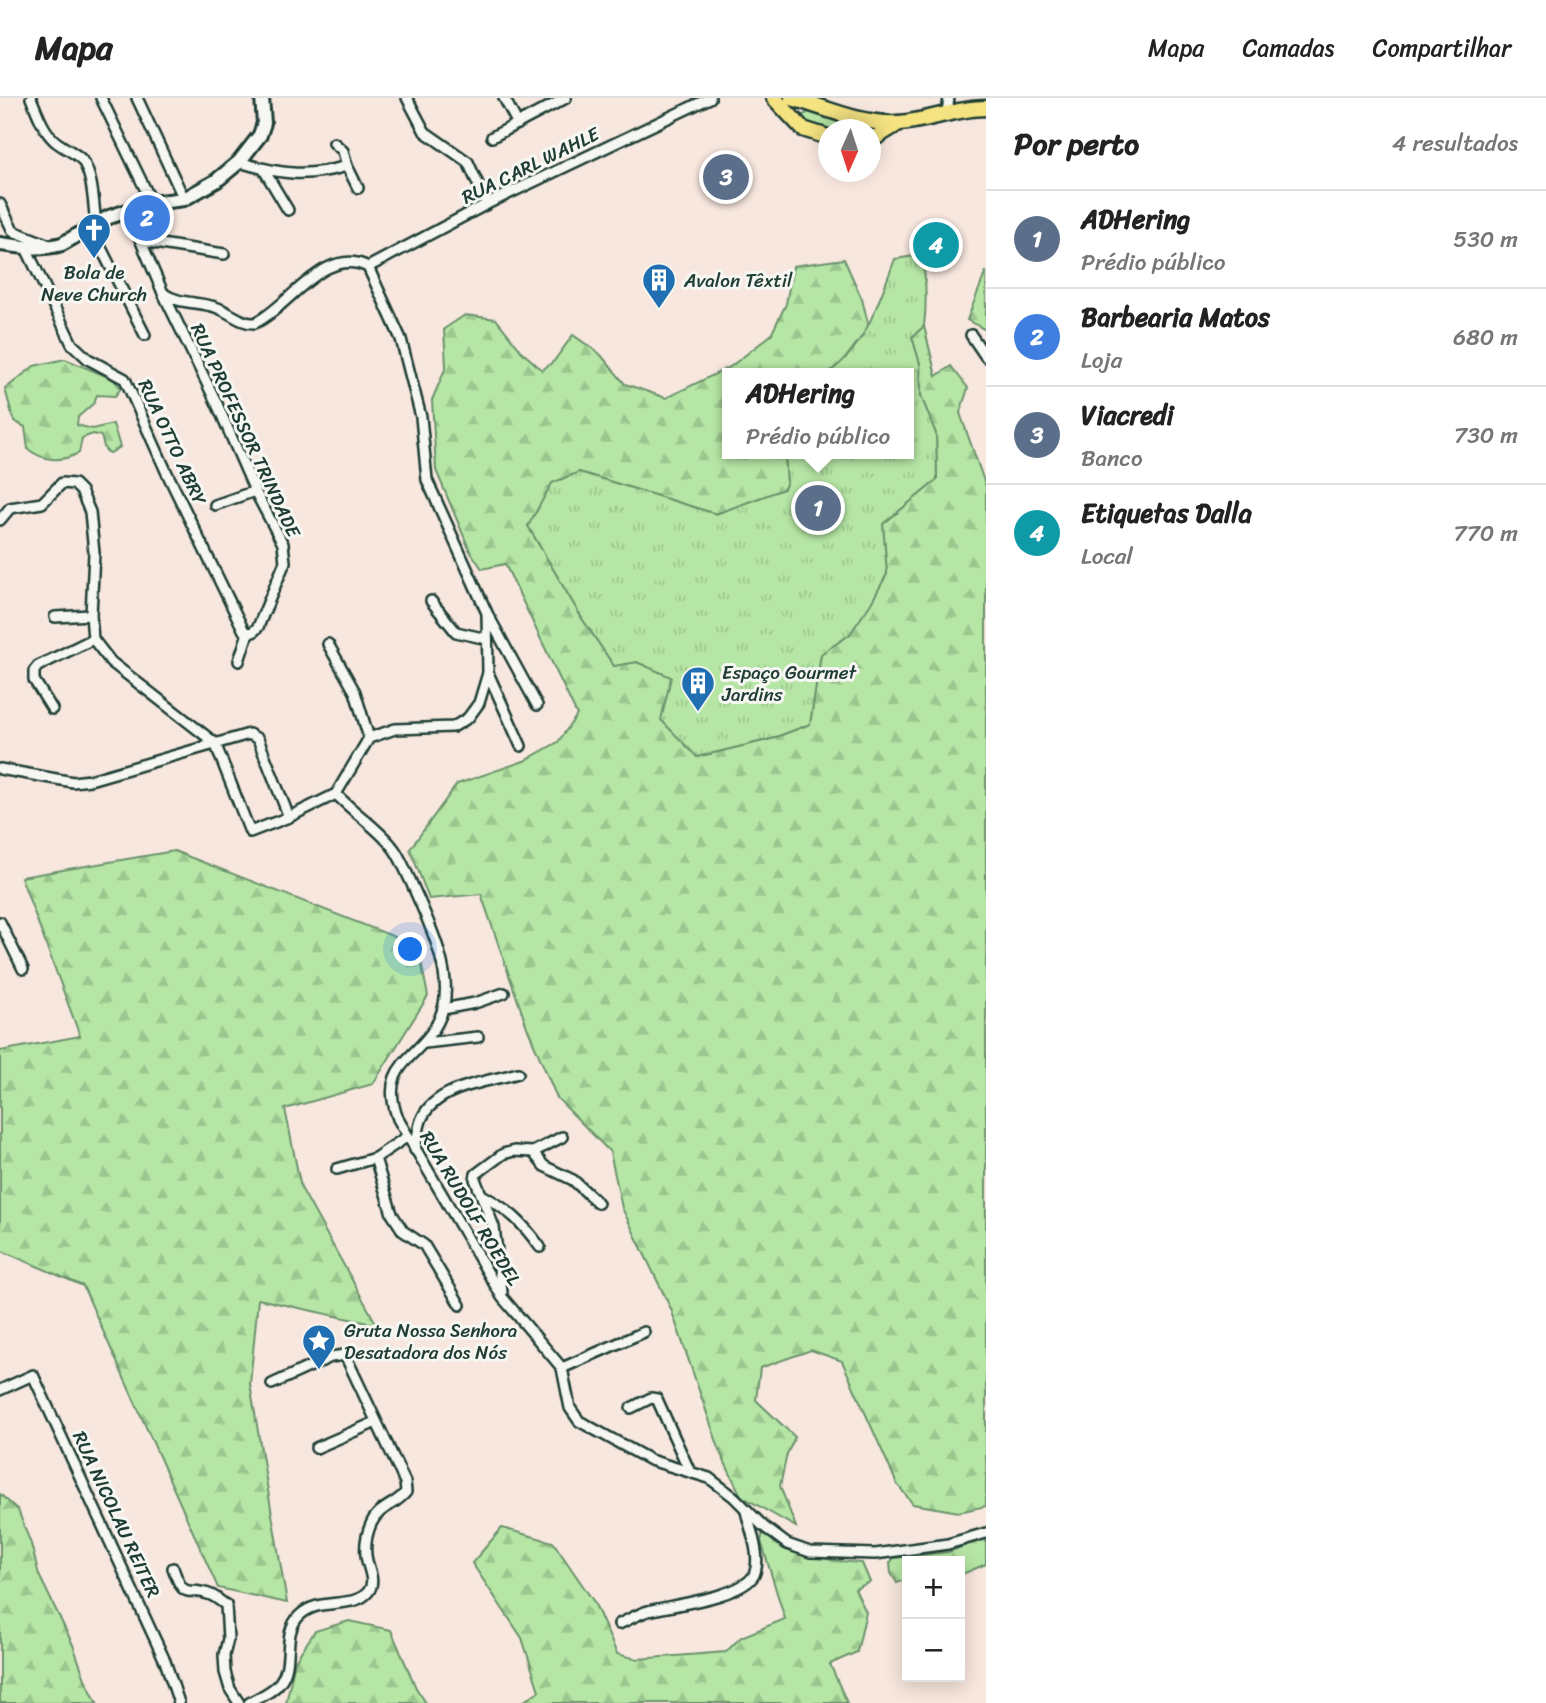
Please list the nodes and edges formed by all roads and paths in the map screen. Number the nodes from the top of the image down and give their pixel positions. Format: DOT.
graph roads {
  1 [pos="31,98"];
  2 [pos="101,98"];
  3 [pos="137,98"];
  4 [pos="262,98"];
  5 [pos="407,98"];
  6 [pos="504,98"];
  7 [pos="566,98"];
  8 [pos="710,98"];
  9 [pos="774,98"];
  10 [pos="792,98"];
  11 [pos="949,98"];
  12 [pos="810,101"];
  13 [pos="986,108"];
  14 [pos="947,113"];
  15 [pos="795,119"];
  16 [pos="848,119"];
  17 [pos="899,122"];
  18 [pos="881,123"];
  19 [pos="518,124"];
  20 [pos="818,134"];
  21 [pos="881,134"];
  22 [pos="492,137"];
  23 [pos="334,143"];
  24 [pos="239,162"];
  25 [pos="347,166"];
  26 [pos="264,170"];
  27 [pos="358,188"];
  28 [pos="184,199"];
  29 [pos="152,203"];
  30 [pos="0,204"];
  31 [pos="487,204"];
  32 [pos="128,211"];
  33 [pos="288,211"];
  34 [pos="94,224"];
  35 [pos="142,241"];
  36 [pos="0,244"];
  37 [pos="54,247"];
  38 [pos="26,248"];
  39 [pos="224,254"];
  40 [pos="368,267"];
  41 [pos="163,293"];
  42 [pos="145,335"];
  43 [pos="971,335"];
  44 [pos="986,357"];
  45 [pos="255,491"];
  46 [pos="215,505"];
  47 [pos="0,520"];
  48 [pos="430,601"];
  49 [pos="487,613"];
  50 [pos="91,615"];
  51 [pos="55,617"];
  52 [pos="248,633"];
  53 [pos="93,639"];
  54 [pos="487,639"];
  55 [pos="328,644"];
  56 [pos="239,661"];
  57 [pos="488,673"];
  58 [pos="537,705"];
  59 [pos="52,709"];
  60 [pos="369,738"];
  61 [pos="215,743"];
  62 [pos="521,746"];
  63 [pos="0,769"];
  64 [pos="336,794"];
  65 [pos="289,817"];
  66 [pos="0,922"];
  67 [pos="23,969"];
  68 [pos="504,993"];
  69 [pos="443,1009"];
  70 [pos="478,1037"];
  71 [pos="425,1043"];
  72 [pos="518,1073"];
  73 [pos="408,1136"];
  74 [pos="562,1137"];
  75 [pos="415,1150"];
  76 [pos="533,1152"];
  77 [pos="375,1158"];
  78 [pos="337,1169"];
  79 [pos="482,1195"];
  80 [pos="598,1203"];
  81 [pos="540,1247"];
  82 [pos="502,1297"];
  83 [pos="460,1306"];
  84 [pos="644,1332"];
  85 [pos="562,1368"];
  86 [pos="272,1384"];
  87 [pos="0,1390"];
  88 [pos="631,1408"];
  89 [pos="376,1422"];
  90 [pos="316,1448"];
  91 [pos="690,1472"];
  92 [pos="746,1511"];
  93 [pos="986,1533"];
  94 [pos="173,1568"];
  95 [pos="618,1624"];
  96 [pos="179,1703"];
  97 [pos="239,1703"];
  98 [pos="249,1703"];
  1 -- 34 [label="street"];
  2 -- 29 [label="street"];
  3 -- 28 [label="street"];
  4 -- 24 [label="main road"];
  5 -- 31 [label="street"];
  6 -- 19 [label="street"];
  7 -- 19 [label="street"];
  8 -- 31 [label="street, RUA CARL WAHLE"];
  9 -- 15 [label="main road"];
  10 -- 12 [label="main road"];
  11 -- 14 [label="street"];
  12 -- 15 [label="main road"];
  12 -- 16 [label="main road"];
  13 -- 14 [label="main road"];
  14 -- 17 [label="main road"];
  15 -- 20 [label="main road"];
  17 -- 18 [label="main road"];
  17 -- 21 [label="main road"];
  19 -- 22 [label="street"];
  23 -- 25 [label="street"];
  24 -- 26 [label="street"];
  24 -- 28 [label="main road"];
  25 -- 26 [label="street"];
  25 -- 27 [label="street"];
  26 -- 33 [label="street"];
  28 -- 29 [label="main road"];
  29 -- 32 [label="main road"];
  30 -- 37 [label="street"];
  31 -- 40 [label="street, RUA CARL WAHLE"];
  32 -- 34 [label="main road"];
  32 -- 35 [label="street, RUA PROFESSOR TRINDADE"];
  34 -- 37 [label="main road"];
  34 -- 42 [label="street"];
  35 -- 39 [label="street"];
  35 -- 41 [label="street, RUA PROFESSOR TRINDADE"];
  36 -- 38 [label="main road"];
  37 -- 38 [label="main road"];
  38 -- 52 [label="street, RUA OTTO ABRY"];
  40 -- 41 [label="street"];
  40 -- 49 [label="street"];
  41 -- 45 [label="street, RUA PROFESSOR TRINDADE"];
  43 -- 44 [label="street"];
  45 -- 46 [label="street"];
  45 -- 52 [label="street, RUA PROFESSOR TRINDADE"];
  47 -- 50 [label="street"];
  48 -- 54 [label="street"];
  49 -- 54 [label="street"];
  49 -- 58 [label="street"];
  50 -- 51 [label="street"];
  50 -- 53 [label="street"];
  52 -- 56 [label="street, RUA PROFESSOR TRINDADE"];
  53 -- 59 [label="street"];
  53 -- 61 [label="street"];
  54 -- 57 [label="street"];
  55 -- 60 [label="street"];
  57 -- 60 [label="street"];
  57 -- 62 [label="street"];
  60 -- 64 [label="street"];
  61 -- 63 [label="street"];
  61 -- 65 [label="street"];
  61 -- 65 [label="street"];
  64 -- 65 [label="street"];
  64 -- 69 [label="street, RUA RUDOLF ROEDEL"];
  66 -- 67 [label="street"];
  68 -- 69 [label="street"];
  69 -- 71 [label="street, RUA RUDOLF ROEDEL"];
  70 -- 71 [label="street"];
  71 -- 73 [label="street, RUA RUDOLF ROEDEL"];
  72 -- 75 [label="street"];
  73 -- 75 [label="street, RUA RUDOLF ROEDEL"];
  73 -- 77 [label="street"];
  74 -- 76 [label="street"];
  75 -- 82 [label="street, RUA RUDOLF ROEDEL"];
  76 -- 79 [label="street"];
  76 -- 80 [label="street"];
  77 -- 78 [label="street"];
  77 -- 83 [label="street"];
  79 -- 81 [label="street"];
  79 -- 82 [label="street"];
  82 -- 85 [label="street, RUA RUDOLF ROEDEL"];
  84 -- 85 [label="street"];
  85 -- 91 [label="street, RUA RUDOLF ROEDEL"];
  86 -- 89 [label="street"];
  87 -- 96 [label="street, RUA NICOLAU REITER"];
  88 -- 91 [label="street"];
  89 -- 90 [label="street"];
  89 -- 98 [label="street"];
  91 -- 92 [label="street, RUA RUDOLF ROEDEL"];
  92 -- 93 [label="street, RUA RUDOLF ROEDEL"];
  92 -- 95 [label="street"];
  94 -- 97 [label="street"];
}
